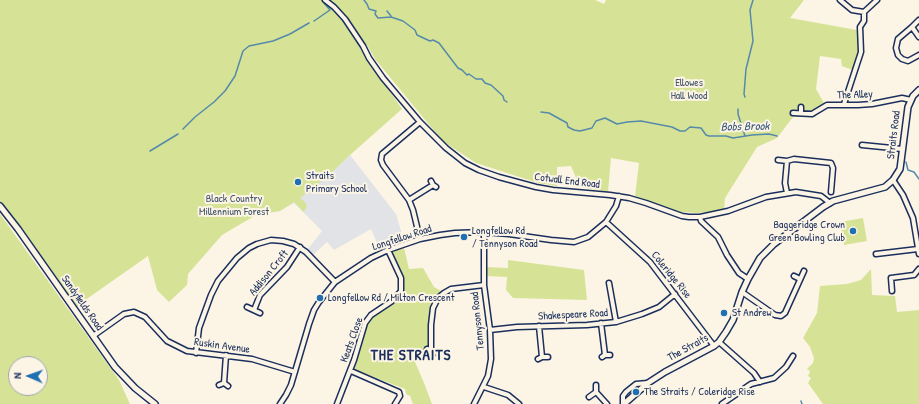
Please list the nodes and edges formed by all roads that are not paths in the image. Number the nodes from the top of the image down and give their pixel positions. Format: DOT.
graph roads {
  1 [pos="325,0"];
  2 [pos="840,0"];
  3 [pos="877,0"];
  4 [pos="864,12"];
  5 [pos="919,20"];
  6 [pos="912,27"];
  7 [pos="919,36"];
  8 [pos="919,55"];
  9 [pos="918,92"];
  10 [pos="911,100"];
  11 [pos="844,104"];
  12 [pos="801,107"];
  13 [pos="794,113"];
  14 [pos="801,113"];
  15 [pos="420,122"];
  16 [pos="862,145"];
  17 [pos="902,149"];
  18 [pos="778,160"];
  19 [pos="787,161"];
  20 [pos="893,180"];
  21 [pos="433,184"];
  22 [pos="831,192"];
  23 [pos="787,193"];
  24 [pos="619,196"];
  25 [pos="409,200"];
  26 [pos="830,203"];
  27 [pos="0,206"];
  28 [pos="700,217"];
  29 [pos="606,222"];
  30 [pos="484,232"];
  31 [pos="420,239"];
  32 [pos="300,247"];
  33 [pos="388,250"];
  34 [pos="919,252"];
  35 [pos="876,254"];
  36 [pos="919,269"];
  37 [pos="804,271"];
  38 [pos="794,276"];
  39 [pos="748,279"];
  40 [pos="800,279"];
  41 [pos="335,282"];
  42 [pos="609,283"];
  43 [pos="484,285"];
  44 [pos="892,291"];
  45 [pos="742,292"];
  46 [pos="675,294"];
  47 [pos="247,307"];
  48 [pos="254,310"];
  49 [pos="260,313"];
  50 [pos="616,322"];
  51 [pos="601,323"];
  52 [pos="539,326"];
  53 [pos="490,330"];
  54 [pos="93,336"];
  55 [pos="718,342"];
  56 [pos="714,346"];
  57 [pos="430,351"];
  58 [pos="196,352"];
  59 [pos="226,355"];
  60 [pos="606,356"];
  61 [pos="793,356"];
  62 [pos="548,358"];
  63 [pos="351,371"];
  64 [pos="295,372"];
  65 [pos="760,382"];
  66 [pos="219,385"];
  67 [pos="596,385"];
  68 [pos="484,387"];
  69 [pos="596,392"];
  70 [pos="589,397"];
  71 [pos="155,404"];
  72 [pos="280,404"];
  73 [pos="337,404"];
  74 [pos="396,404"];
  75 [pos="474,404"];
  76 [pos="519,404"];
  77 [pos="607,404"];
  78 [pos="623,404"];
  79 [pos="722,404"];
  1 -- 15 [label="street, Cotwall End Road"];
  2 -- 4 [label="street"];
  3 -- 4 [label="street"];
  4 -- 11 [label="street"];
  5 -- 6 [label="street"];
  6 -- 7 [label="street"];
  6 -- 8 [label="street"];
  9 -- 10 [label="street, Straits Road"];
  10 -- 11 [label="street, The Alley"];
  10 -- 17 [label="street, Straits Road"];
  11 -- 14 [label="street, The Alley"];
  12 -- 14 [label="street"];
  13 -- 14 [label="street, The Alley"];
  15 -- 24 [label="street, Cotwall End Road"];
  15 -- 25 [label="street"];
  16 -- 17 [label="street"];
  17 -- 20 [label="street, Straits Road"];
  18 -- 19 [label="street"];
  19 -- 22 [label="street"];
  19 -- 23 [label="street"];
  20 -- 26 [label="street"];
  20 -- 34 [label="street"];
  21 -- 25 [label="street"];
  23 -- 26 [label="street, Cotwall End Road"];
  23 -- 28 [label="street, Cotwall End Road"];
  24 -- 28 [label="street, Cotwall End Road"];
  24 -- 29 [label="street, Longfellow Road"];
  25 -- 31 [label="street"];
  26 -- 39 [label="street, The Straits"];
  27 -- 54 [label="street, Sandyfields Road"];
  28 -- 39 [label="street"];
  29 -- 30 [label="street, Longfellow Road"];
  29 -- 46 [label="street, Coleridge Rise"];
  30 -- 31 [label="street, Longfellow Road"];
  30 -- 43 [label="street, Tennyson Road"];
  31 -- 33 [label="street, Longfellow Road"];
  32 -- 41 [label="street"];
  32 -- 48 [label="street, Addison Croft"];
  32 -- 58 [label="street"];
  33 -- 41 [label="street, Longfellow Road"];
  33 -- 63 [label="street, Keats Close"];
  34 -- 35 [label="street"];
  36 -- 44 [label="street"];
  37 -- 40 [label="street"];
  38 -- 40 [label="street"];
  39 -- 45 [label="street, The Straits"];
  40 -- 45 [label="street"];
  41 -- 64 [label="street, Longfellow Road"];
  42 -- 50 [label="street"];
  43 -- 53 [label="street, Tennyson Road"];
  43 -- 57 [label="street"];
  45 -- 55 [label="street, The Straits"];
  46 -- 50 [label="street, Shakespeare Road"];
  46 -- 56 [label="street, Coleridge Rise"];
  47 -- 48 [label="street, Addison Croft"];
  48 -- 49 [label="street, Addison Croft"];
  50 -- 51 [label="street, Shakespeare Road"];
  51 -- 52 [label="street, Shakespeare Road"];
  51 -- 60 [label="street"];
  52 -- 53 [label="street, Shakespeare Road"];
  52 -- 62 [label="street"];
  53 -- 68 [label="street, Tennyson Road"];
  54 -- 58 [label="street, Ruskin Avenue"];
  54 -- 71 [label="street, Sandyfields Road"];
  55 -- 56 [label="street, The Straits"];
  55 -- 65 [label="street"];
  56 -- 78 [label="street, The Straits"];
  58 -- 59 [label="street, Ruskin Avenue"];
  59 -- 64 [label="street, Ruskin Avenue"];
  59 -- 66 [label="street"];
  61 -- 65 [label="street"];
  63 -- 73 [label="street, Keats Close"];
  63 -- 74 [label="street"];
  64 -- 72 [label="street, Longfellow Road"];
  65 -- 79 [label="street"];
  67 -- 69 [label="street"];
  68 -- 75 [label="street, Tennyson Road"];
  68 -- 76 [label="street"];
  69 -- 70 [label="street"];
  69 -- 77 [label="street"];
}
